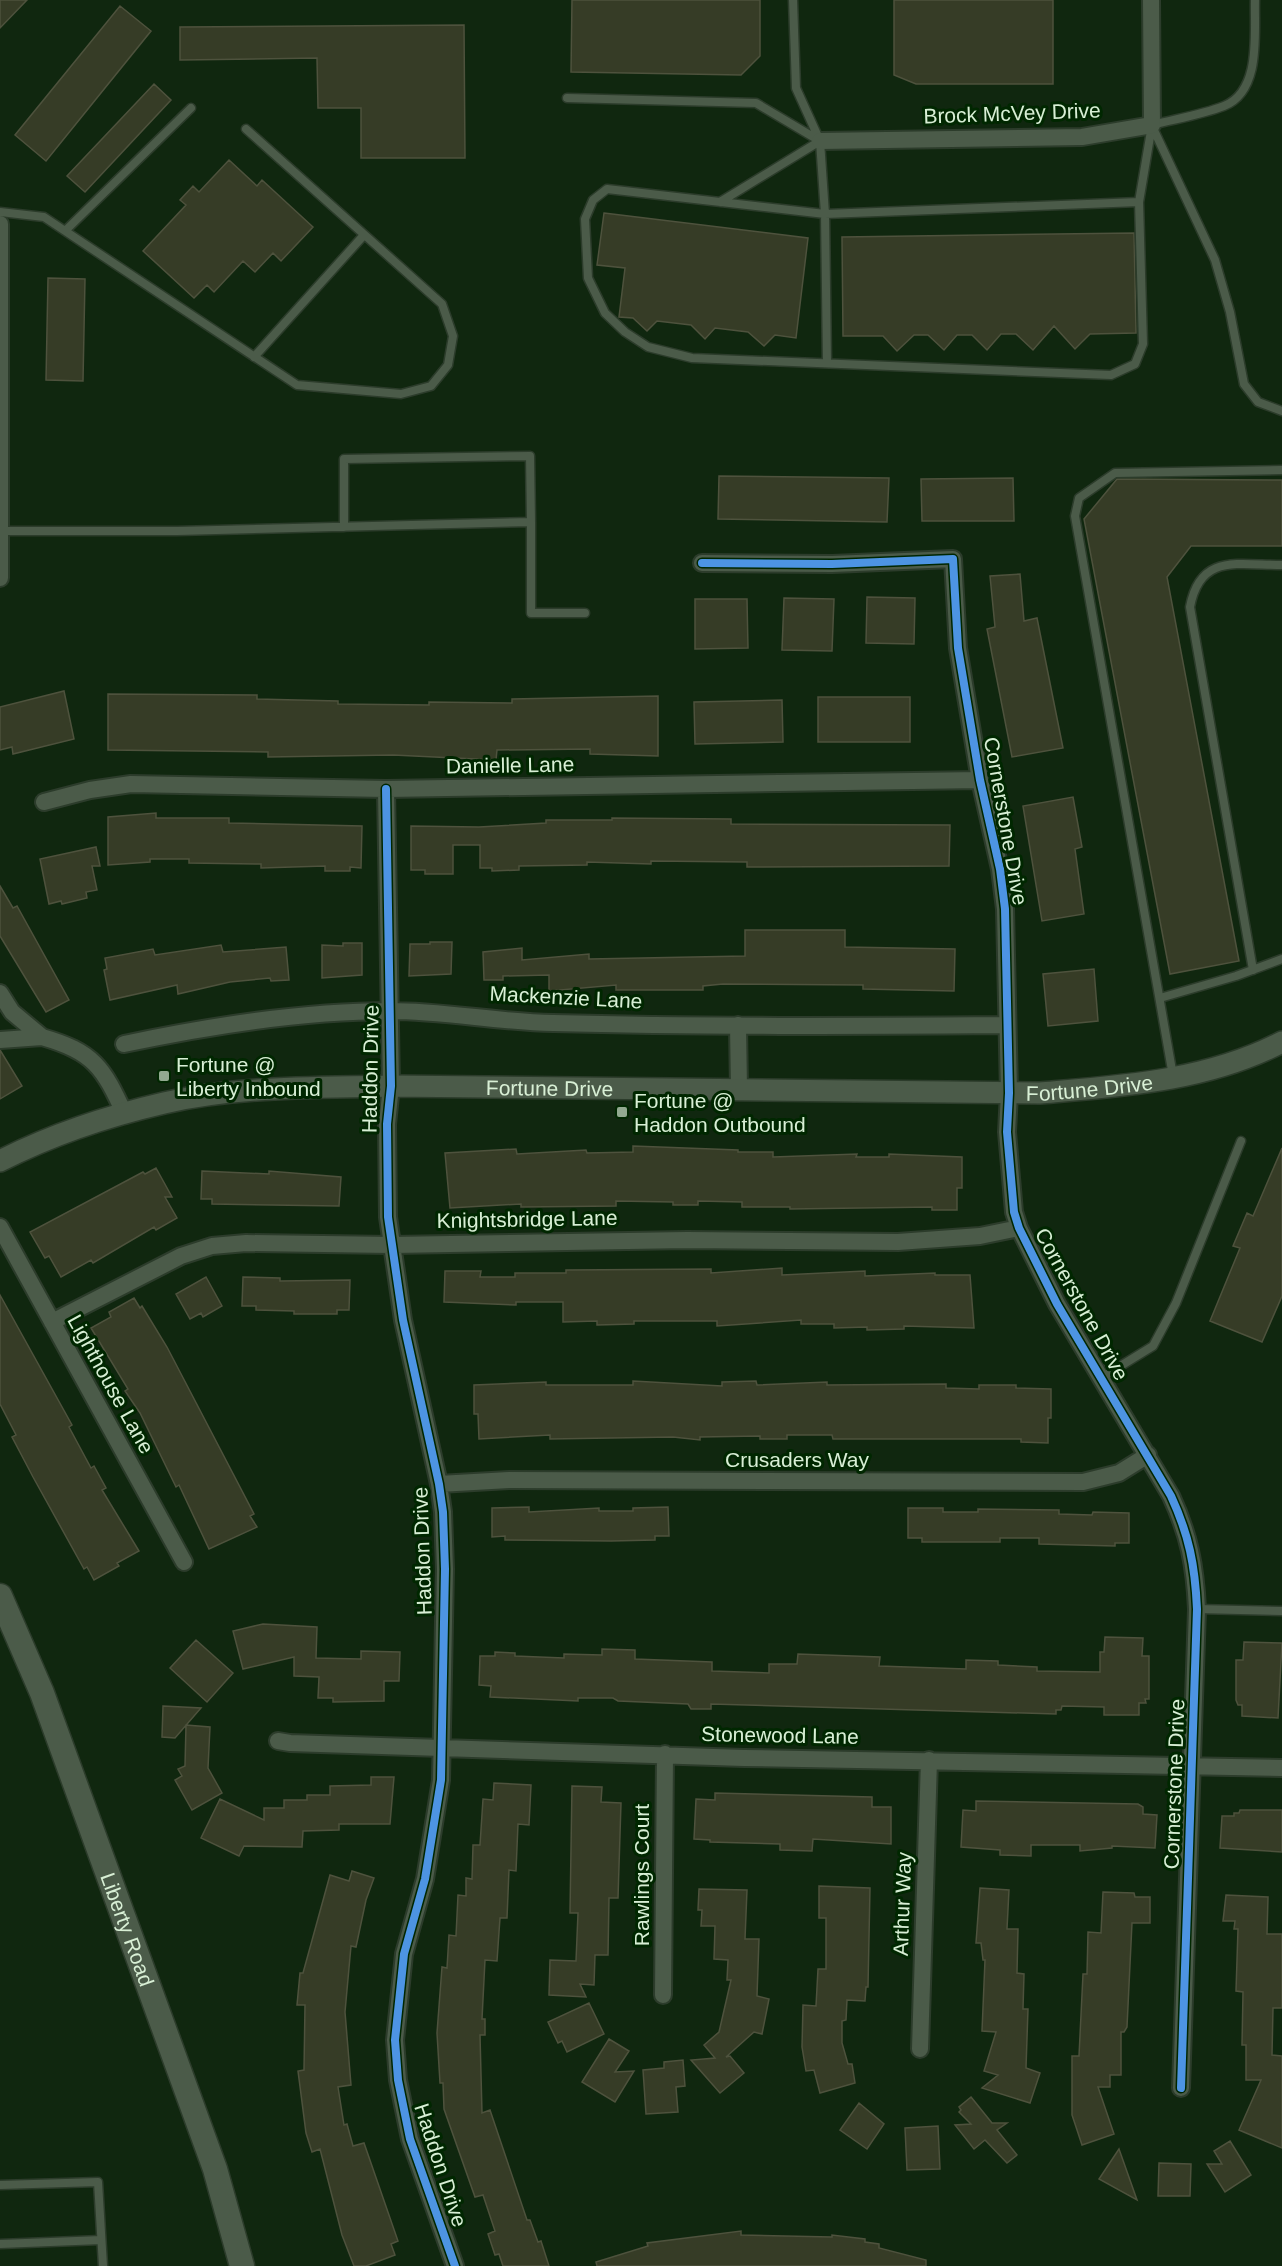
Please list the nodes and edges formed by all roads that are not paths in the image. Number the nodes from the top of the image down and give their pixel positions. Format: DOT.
graph roads {
  1 [pos="793,0"];
  2 [pos="1151,0"];
  3 [pos="1255,0"];
  4 [pos="567,98"];
  5 [pos="191,108"];
  6 [pos="1152,125"];
  7 [pos="246,129"];
  8 [pos="820,141"];
  9 [pos="720,202"];
  10 [pos="1139,202"];
  11 [pos="0,212"];
  12 [pos="825,214"];
  13 [pos="0,224"];
  14 [pos="65,231"];
  15 [pos="364,235"];
  16 [pos="254,357"];
  17 [pos="827,363"];
  18 [pos="1282,411"];
  19 [pos="1282,470"];
  20 [pos="1,500"];
  21 [pos="531,522"];
  22 [pos="344,527"];
  23 [pos="2,531"];
  24 [pos="702,563"];
  25 [pos="1282,565"];
  26 [pos="0,578"];
  27 [pos="585,613"];
  28 [pos="980,780"];
  29 [pos="386,789"];
  30 [pos="44,802"];
  31 [pos="1282,959"];
  32 [pos="1253,970"];
  33 [pos="0,993"];
  34 [pos="1160,998"];
  35 [pos="390,1011"];
  36 [pos="738,1025"];
  37 [pos="1007,1025"];
  38 [pos="42,1037"];
  39 [pos="0,1040"];
  40 [pos="1282,1042"];
  41 [pos="124,1044"];
  42 [pos="1174,1078"];
  43 [pos="391,1086"];
  44 [pos="739,1090"];
  45 [pos="1009,1093"];
  46 [pos="125,1115"];
  47 [pos="1241,1141"];
  48 [pos="0,1161"];
  49 [pos="0,1227"];
  50 [pos="1019,1228"];
  51 [pos="392,1245"];
  52 [pos="52,1322"];
  53 [pos="1101,1378"];
  54 [pos="1148,1455"];
  55 [pos="439,1484"];
  56 [pos="184,1562"];
  57 [pos="0,1596"];
  58 [pos="1197,1608"];
  59 [pos="1282,1611"];
  60 [pos="278,1741"];
  61 [pos="441,1746"];
  62 [pos="665,1754"];
  63 [pos="929,1760"];
  64 [pos="1192,1765"];
  65 [pos="1282,1768"];
  66 [pos="663,1995"];
  67 [pos="920,2049"];
  68 [pos="1181,2088"];
  69 [pos="0,2185"];
  70 [pos="101,2240"];
  71 [pos="0,2244"];
  72 [pos="103,2266"];
  73 [pos="242,2266"];
  74 [pos="455,2266"];
  1 -- 8 [label="lane"];
  2 -- 6 [label="street"];
  3 -- 6 [label="lane"];
  4 -- 8 [label="lane"];
  5 -- 14 [label="lane"];
  6 -- 8 [label="street, Brock McVey Drive"];
  6 -- 10 [label="lane"];
  6 -- 18 [label="lane"];
  7 -- 15 [label="lane"];
  8 -- 9 [label="lane"];
  8 -- 12 [label="lane"];
  9 -- 12 [label="lane"];
  9 -- 17 [label="lane"];
  10 -- 12 [label="lane"];
  10 -- 17 [label="lane"];
  11 -- 14 [label="lane"];
  12 -- 17 [label="lane"];
  13 -- 20 [label="street"];
  14 -- 16 [label="lane"];
  15 -- 16 [label="lane"];
  15 -- 16 [label="lane"];
  19 -- 34 [label="lane"];
  20 -- 23 [label="street"];
  21 -- 22 [label="lane"];
  21 -- 22 [label="lane"];
  21 -- 27 [label="lane"];
  22 -- 23 [label="lane"];
  23 -- 26 [label="street"];
  24 -- 28 [label="street, Cornerstone Drive"];
  25 -- 32 [label="lane"];
  28 -- 29 [label="street, Danielle Lane"];
  28 -- 37 [label="street, Cornerstone Drive"];
  29 -- 30 [label="street, Danielle Lane"];
  29 -- 35 [label="street, Haddon Drive"];
  31 -- 32 [label="lane"];
  32 -- 34 [label="lane"];
  33 -- 38 [label="street"];
  34 -- 42 [label="lane"];
  35 -- 36 [label="street, Mackenzie Lane"];
  35 -- 41 [label="street, Mackenzie Lane"];
  35 -- 43 [label="street, Haddon Drive"];
  36 -- 37 [label="street, Mackenzie Lane"];
  36 -- 44 [label="street"];
  37 -- 45 [label="street, Cornerstone Drive"];
  38 -- 39 [label="street"];
  38 -- 46 [label="street"];
  40 -- 42 [label="street, Fortune Drive"];
  42 -- 45 [label="street, Fortune Drive"];
  43 -- 44 [label="street, Fortune Drive"];
  43 -- 46 [label="street, Fortune Drive"];
  43 -- 51 [label="street, Haddon Drive"];
  44 -- 45 [label="street, Fortune Drive"];
  45 -- 50 [label="street, Cornerstone Drive"];
  46 -- 48 [label="street, Fortune Drive"];
  47 -- 53 [label="lane"];
  49 -- 52 [label="street, Lighthouse Lane"];
  50 -- 51 [label="street, Knightsbridge Lane"];
  50 -- 53 [label="street, Cornerstone Drive"];
  51 -- 52 [label="street, Knightsbridge Lane"];
  51 -- 55 [label="street, Haddon Drive"];
  52 -- 56 [label="street, Lighthouse Lane"];
  53 -- 54 [label="street, Cornerstone Drive"];
  54 -- 55 [label="street, Crusaders Way"];
  54 -- 58 [label="street, Cornerstone Drive"];
  55 -- 61 [label="street, Haddon Drive"];
  57 -- 73 [label="main road, Liberty Road"];
  58 -- 59 [label="lane"];
  58 -- 64 [label="street, Cornerstone Drive"];
  60 -- 61 [label="street, Stonewood Lane"];
  61 -- 62 [label="street, Stonewood Lane"];
  61 -- 74 [label="street, Haddon Drive"];
  62 -- 63 [label="street, Stonewood Lane"];
  62 -- 66 [label="street, Rawlings Court"];
  63 -- 64 [label="street, Stonewood Lane"];
  63 -- 67 [label="street, Arthur Way"];
  64 -- 65 [label="street, Stonewood Lane"];
  64 -- 68 [label="street, Cornerstone Drive"];
  69 -- 70 [label="lane"];
  70 -- 71 [label="lane"];
  70 -- 72 [label="lane"];
}
